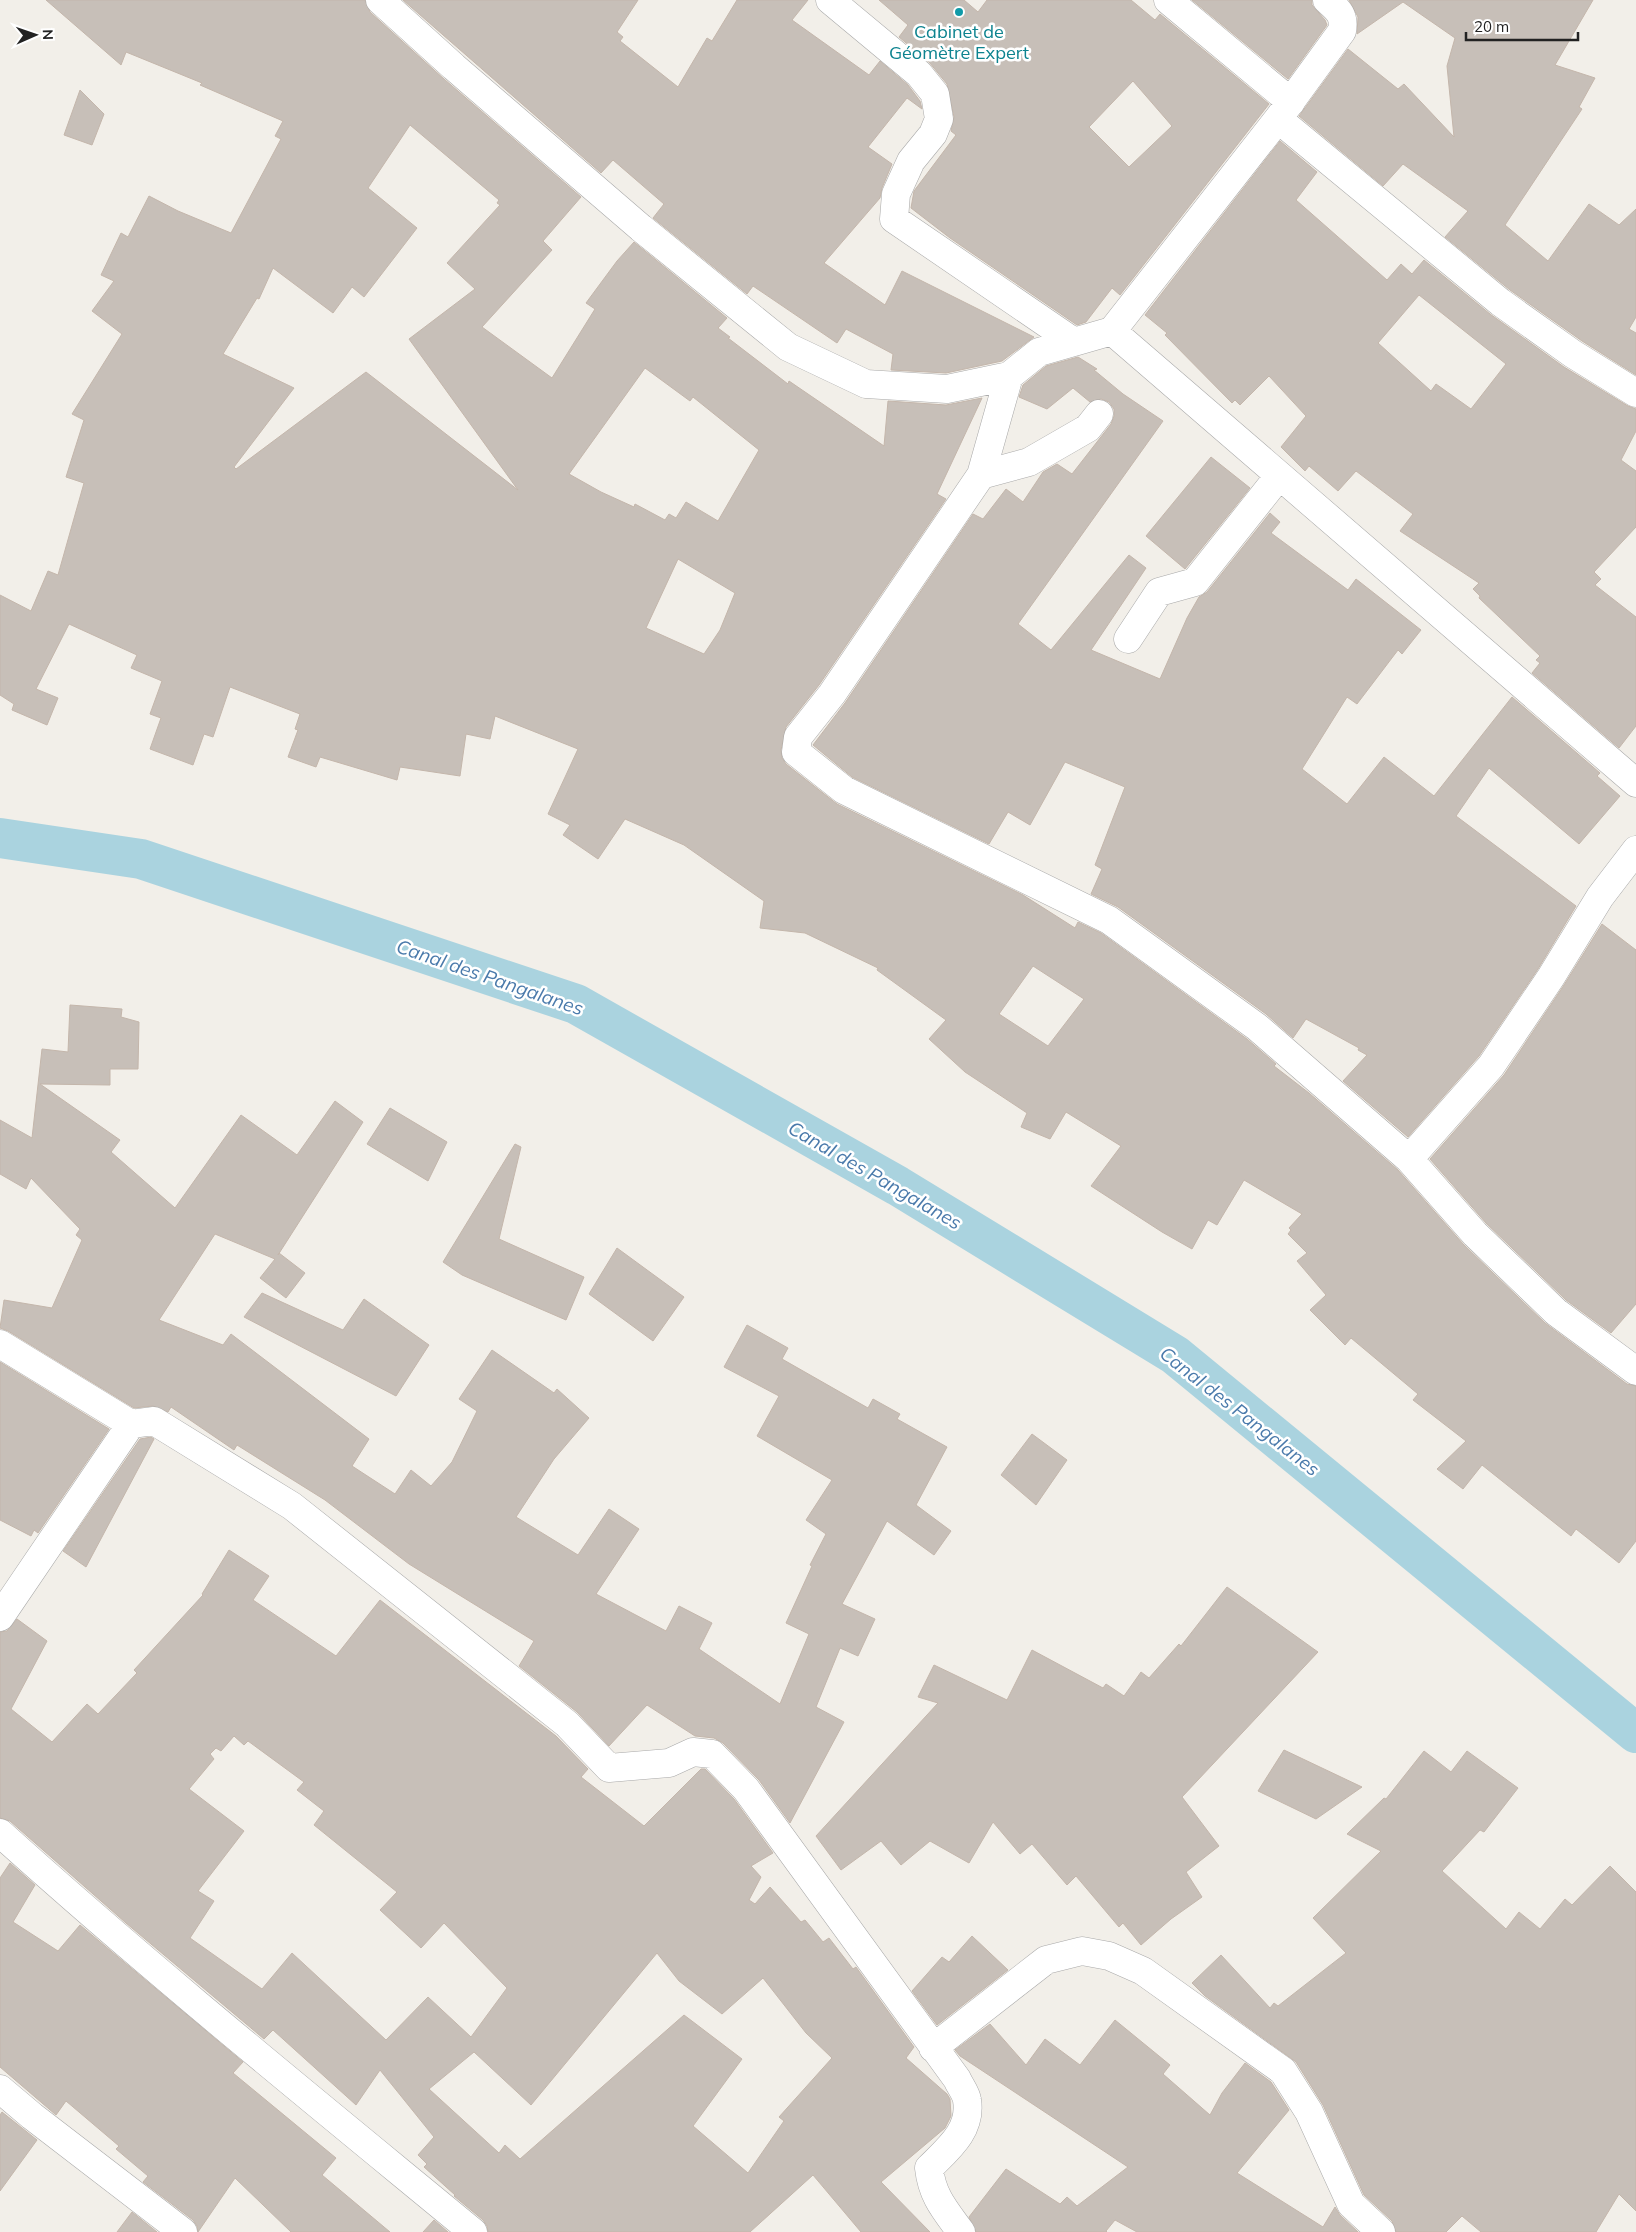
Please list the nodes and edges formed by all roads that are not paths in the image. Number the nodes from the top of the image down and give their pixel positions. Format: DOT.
graph roads {
  1 [pos="380,0"];
  2 [pos="830,0"];
  3 [pos="1168,0"];
  4 [pos="1328,0"];
  5 [pos="1284,111"];
  6 [pos="1112,331"];
  7 [pos="1074,342"];
  8 [pos="1009,376"];
  9 [pos="1636,393"];
  10 [pos="1099,414"];
  11 [pos="981,475"];
  12 [pos="1279,476"];
  13 [pos="1128,639"];
  14 [pos="1636,782"];
  15 [pos="1636,850"];
  16 [pos="1409,1159"];
  17 [pos="0,1344"];
  18 [pos="1636,1371"];
  19 [pos="131,1424"];
  20 [pos="0,1617"];
  21 [pos="0,1833"];
  22 [pos="932,2048"];
  23 [pos="0,2089"];
  24 [pos="183,2232"];
  25 [pos="473,2232"];
  26 [pos="961,2232"];
  27 [pos="1381,2232"];
  1 -- 8 [label="street"];
  2 -- 7 [label="street"];
  3 -- 5 [label="street"];
  4 -- 5 [label="street"];
  5 -- 6 [label="street"];
  5 -- 9 [label="street"];
  6 -- 7 [label="street"];
  6 -- 12 [label="street"];
  7 -- 8 [label="street"];
  8 -- 11 [label="street"];
  10 -- 11 [label="street"];
  11 -- 16 [label="street"];
  12 -- 13 [label="street"];
  12 -- 14 [label="street"];
  15 -- 16 [label="street"];
  16 -- 18 [label="street"];
  17 -- 19 [label="street"];
  19 -- 20 [label="street"];
  19 -- 22 [label="street"];
  21 -- 25 [label="street"];
  22 -- 26 [label="street"];
  22 -- 27 [label="street"];
  23 -- 24 [label="street"];
}
